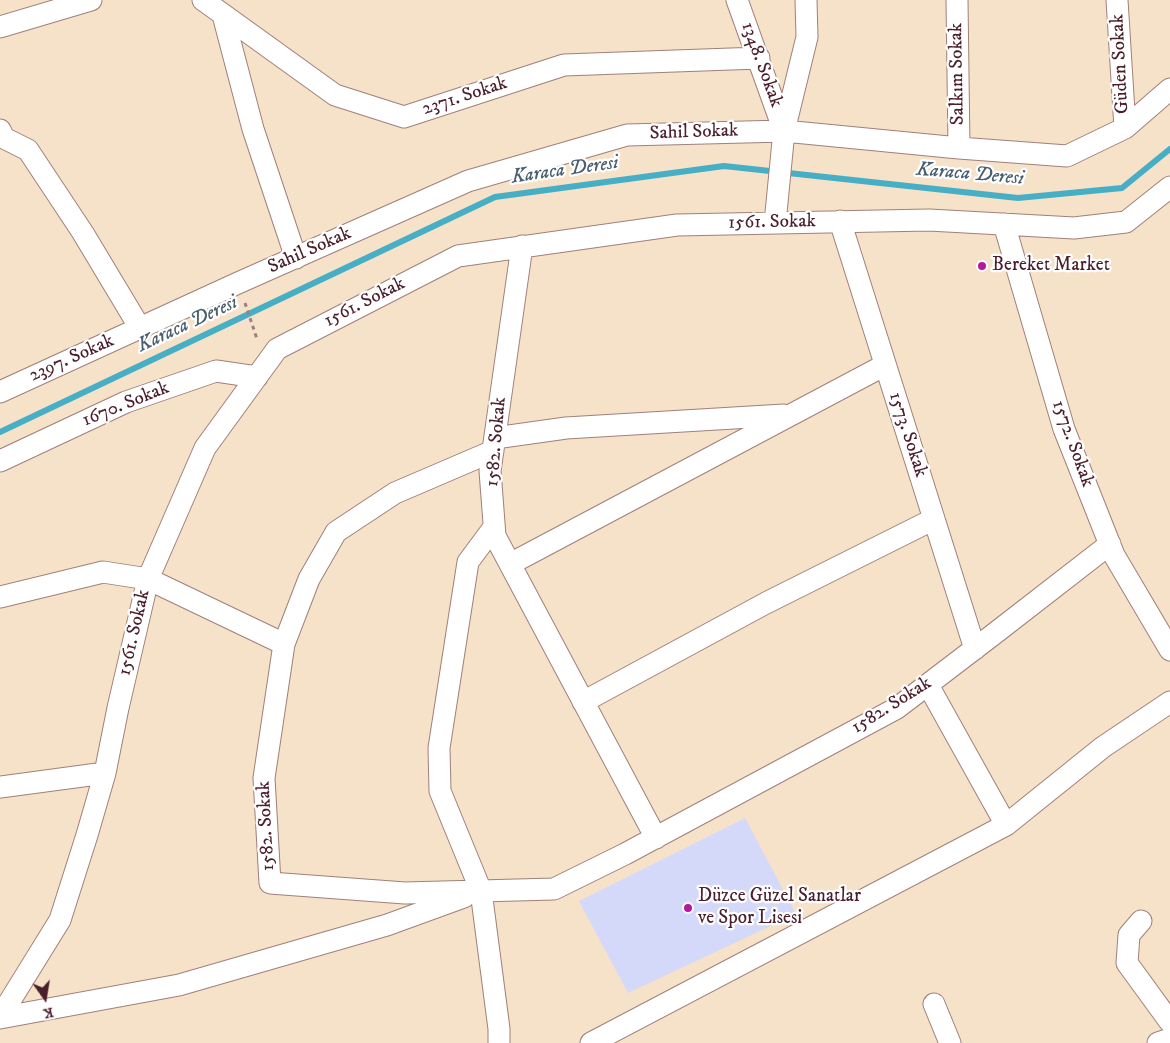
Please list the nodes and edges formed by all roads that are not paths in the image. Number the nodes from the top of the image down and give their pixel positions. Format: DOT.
graph roads {
  1 [pos="91,0"];
  2 [pos="203,0"];
  3 [pos="737,0"];
  4 [pos="806,0"];
  5 [pos="957,0"];
  6 [pos="1117,0"];
  7 [pos="223,15"];
  8 [pos="0,27"];
  9 [pos="759,58"];
  10 [pos="1170,89"];
  11 [pos="1125,128"];
  12 [pos="0,130"];
  13 [pos="784,131"];
  14 [pos="958,148"];
  15 [pos="1170,187"];
  16 [pos="840,221"];
  17 [pos="776,223"];
  18 [pos="1004,224"];
  19 [pos="522,246"];
  20 [pos="296,258"];
  21 [pos="232,286"];
  22 [pos="140,328"];
  23 [pos="885,365"];
  24 [pos="257,377"];
  25 [pos="0,392"];
  26 [pos="792,414"];
  27 [pos="494,445"];
  28 [pos="0,461"];
  29 [pos="934,519"];
  30 [pos="494,527"];
  31 [pos="1110,544"];
  32 [pos="510,564"];
  33 [pos="148,579"];
  34 [pos="0,597"];
  35 [pos="284,644"];
  36 [pos="975,649"];
  37 [pos="1170,650"];
  38 [pos="928,684"];
  39 [pos="583,702"];
  40 [pos="1170,702"];
  41 [pos="105,773"];
  42 [pos="0,786"];
  43 [pos="1006,825"];
  44 [pos="656,838"];
  45 [pos="480,891"];
  46 [pos="1141,921"];
  47 [pos="934,1004"];
  48 [pos="0,1017"];
  49 [pos="1170,1022"];
  50 [pos="1170,1038"];
  51 [pos="498,1043"];
  52 [pos="591,1043"];
  53 [pos="950,1043"];
  54 [pos="1158,1043"];
  1 -- 8 [label="street"];
  2 -- 7 [label="street, 2371. Sokak"];
  3 -- 9 [label="street, 1348. Sokak"];
  4 -- 13 [label="street"];
  5 -- 14 [label="street, Salkım Sokak"];
  6 -- 11 [label="street, Güden Sokak"];
  7 -- 9 [label="street, 2371. Sokak"];
  7 -- 20 [label="street"];
  9 -- 13 [label="street, 1348. Sokak"];
  10 -- 11 [label="street, Sahil Sokak"];
  11 -- 14 [label="street, Sahil Sokak"];
  12 -- 22 [label="street"];
  13 -- 14 [label="street, Sahil Sokak"];
  13 -- 17 [label="street"];
  13 -- 20 [label="street, Sahil Sokak"];
  15 -- 18 [label="street, 1561. Sokak"];
  16 -- 17 [label="street, 1561. Sokak"];
  16 -- 18 [label="street, 1561. Sokak"];
  16 -- 23 [label="street, 1573. Sokak"];
  17 -- 19 [label="street, 1561. Sokak"];
  18 -- 31 [label="street, 1572. Sokak"];
  19 -- 24 [label="street, 1561. Sokak"];
  19 -- 27 [label="street, 1582. Sokak"];
  20 -- 21 [label="street, Sahil Sokak"];
  21 -- 22 [label="street, 2397. Sokak"];
  22 -- 25 [label="street, 2397. Sokak"];
  23 -- 26 [label="street"];
  23 -- 29 [label="street, 1573. Sokak"];
  24 -- 28 [label="street, 1670. Sokak"];
  24 -- 33 [label="street, 1561. Sokak"];
  26 -- 27 [label="street"];
  26 -- 32 [label="street"];
  27 -- 30 [label="street, 1582. Sokak"];
  27 -- 35 [label="street"];
  29 -- 36 [label="street, 1573. Sokak"];
  29 -- 39 [label="street"];
  30 -- 32 [label="street, 1582. Sokak"];
  30 -- 45 [label="street"];
  31 -- 36 [label="street, 1582. Sokak"];
  31 -- 37 [label="street, 1572. Sokak"];
  32 -- 39 [label="street, 1582. Sokak"];
  33 -- 34 [label="street"];
  33 -- 35 [label="street"];
  33 -- 41 [label="street, 1561. Sokak"];
  35 -- 45 [label="street, 1582. Sokak"];
  36 -- 38 [label="street, 1582. Sokak"];
  38 -- 43 [label="street"];
  38 -- 44 [label="street, 1582. Sokak"];
  39 -- 44 [label="street, 1582. Sokak"];
  40 -- 43 [label="street"];
  41 -- 42 [label="street"];
  41 -- 48 [label="street, 1561. Sokak"];
  43 -- 52 [label="street"];
  44 -- 45 [label="street, 1582. Sokak"];
  45 -- 48 [label="street"];
  45 -- 51 [label="street"];
  46 -- 49 [label="street"];
  47 -- 53 [label="street"];
  50 -- 54 [label="street"];
}
